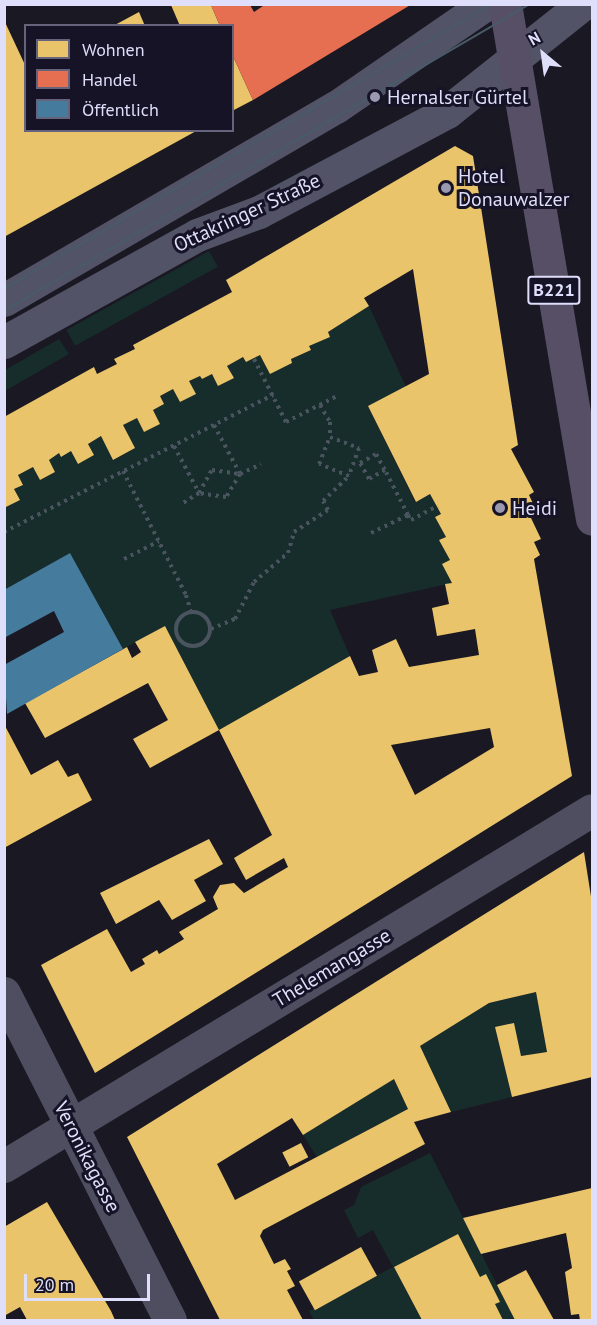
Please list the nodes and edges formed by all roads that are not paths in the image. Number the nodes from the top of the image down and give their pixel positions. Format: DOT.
graph roads {
  1 [pos="486,4"];
  2 [pos="505,4"];
  3 [pos="583,4"];
  4 [pos="516,60"];
  5 [pos="4,300"];
  6 [pos="4,342"];
  7 [pos="592,519"];
  8 [pos="592,810"];
  9 [pos="4,993"];
  10 [pos="70,1125"];
  11 [pos="4,1166"];
  12 [pos="170,1320"];
  1 -- 5 [label="main road, Ottakringer Straße"];
  2 -- 4 [label="main road, B221"];
  3 -- 4 [label="main road"];
  4 -- 6 [label="main road, Ottakringer Straße"];
  4 -- 7 [label="main road, B221"];
  8 -- 10 [label="street, Thelemangasse"];
  9 -- 10 [label="street, Veronikagasse"];
  10 -- 11 [label="street, Thelemangasse"];
  10 -- 12 [label="street, Veronikagasse"];
}
